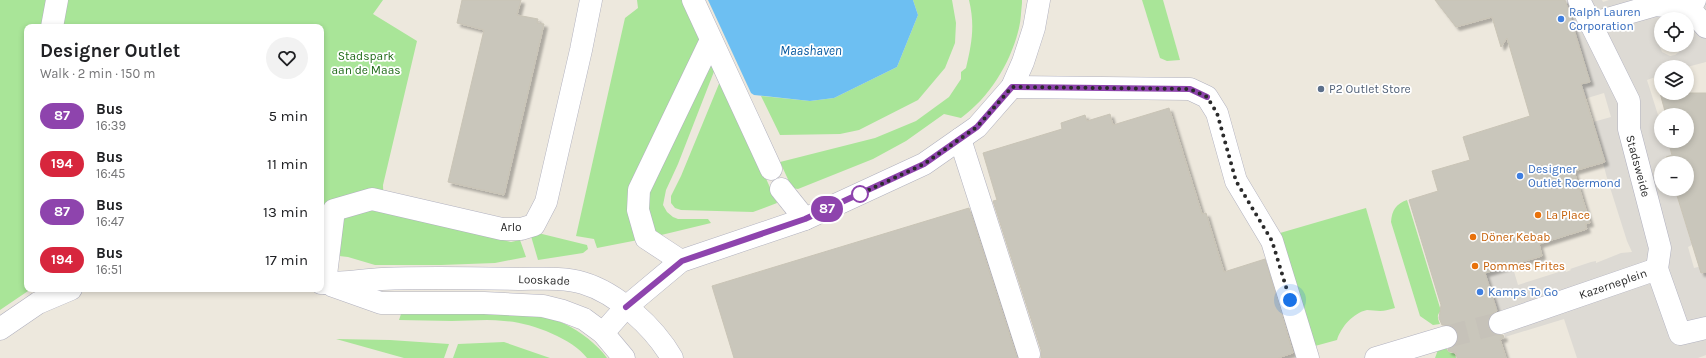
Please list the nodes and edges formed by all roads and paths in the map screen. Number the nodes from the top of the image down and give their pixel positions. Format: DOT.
graph roads {
  1 [pos="57,0"];
  2 [pos="591,0"];
  3 [pos="693,0"];
  4 [pos="1039,0"];
  5 [pos="1579,0"];
  6 [pos="1692,4"];
  7 [pos="53,24"];
  8 [pos="1590,24"];
  9 [pos="1706,27"];
  10 [pos="711,40"];
  11 [pos="1012,87"];
  12 [pos="960,139"];
  13 [pos="771,169"];
  14 [pos="781,188"];
  15 [pos="327,206"];
  16 [pos="805,219"];
  17 [pos="682,261"];
  18 [pos="324,264"];
  19 [pos="1658,269"];
  20 [pos="324,283"];
  21 [pos="324,283"];
  22 [pos="64,292"];
  23 [pos="626,307"];
  24 [pos="1500,323"];
  25 [pos="1706,328"];
  26 [pos="0,329"];
  27 [pos="603,333"];
  28 [pos="1446,337"];
  29 [pos="1028,354"];
  30 [pos="624,358"];
  31 [pos="672,358"];
  32 [pos="1308,358"];
  33 [pos="1376,358"];
  1 -- 7 [label="street"];
  2 -- 15 [label="street, Arlo"];
  3 -- 10 [label="street"];
  4 -- 11 [label="street"];
  5 -- 8 [label="street, Stadsweide"];
  6 -- 8 [label="street"];
  6 -- 9 [label="street"];
  8 -- 19 [label="street, Stadsweide"];
  10 -- 13 [label="street"];
  10 -- 17 [label="street"];
  11 -- 12 [label="street"];
  11 -- 32 [label="street"];
  12 -- 16 [label="street"];
  12 -- 29 [label="street"];
  14 -- 16 [label="street"];
  15 -- 18 [label="street, Arlo"];
  16 -- 17 [label="street"];
  17 -- 23 [label="street"];
  19 -- 24 [label="street, Kazerneplein"];
  19 -- 25 [label="street, Kazerneplein"];
  20 -- 23 [label="street, Looskade"];
  21 -- 27 [label="street"];
  22 -- 26 [label="street"];
  23 -- 27 [label="street"];
  23 -- 31 [label="street, Looskade"];
  27 -- 30 [label="street"];
  28 -- 33 [label="street"];
}
